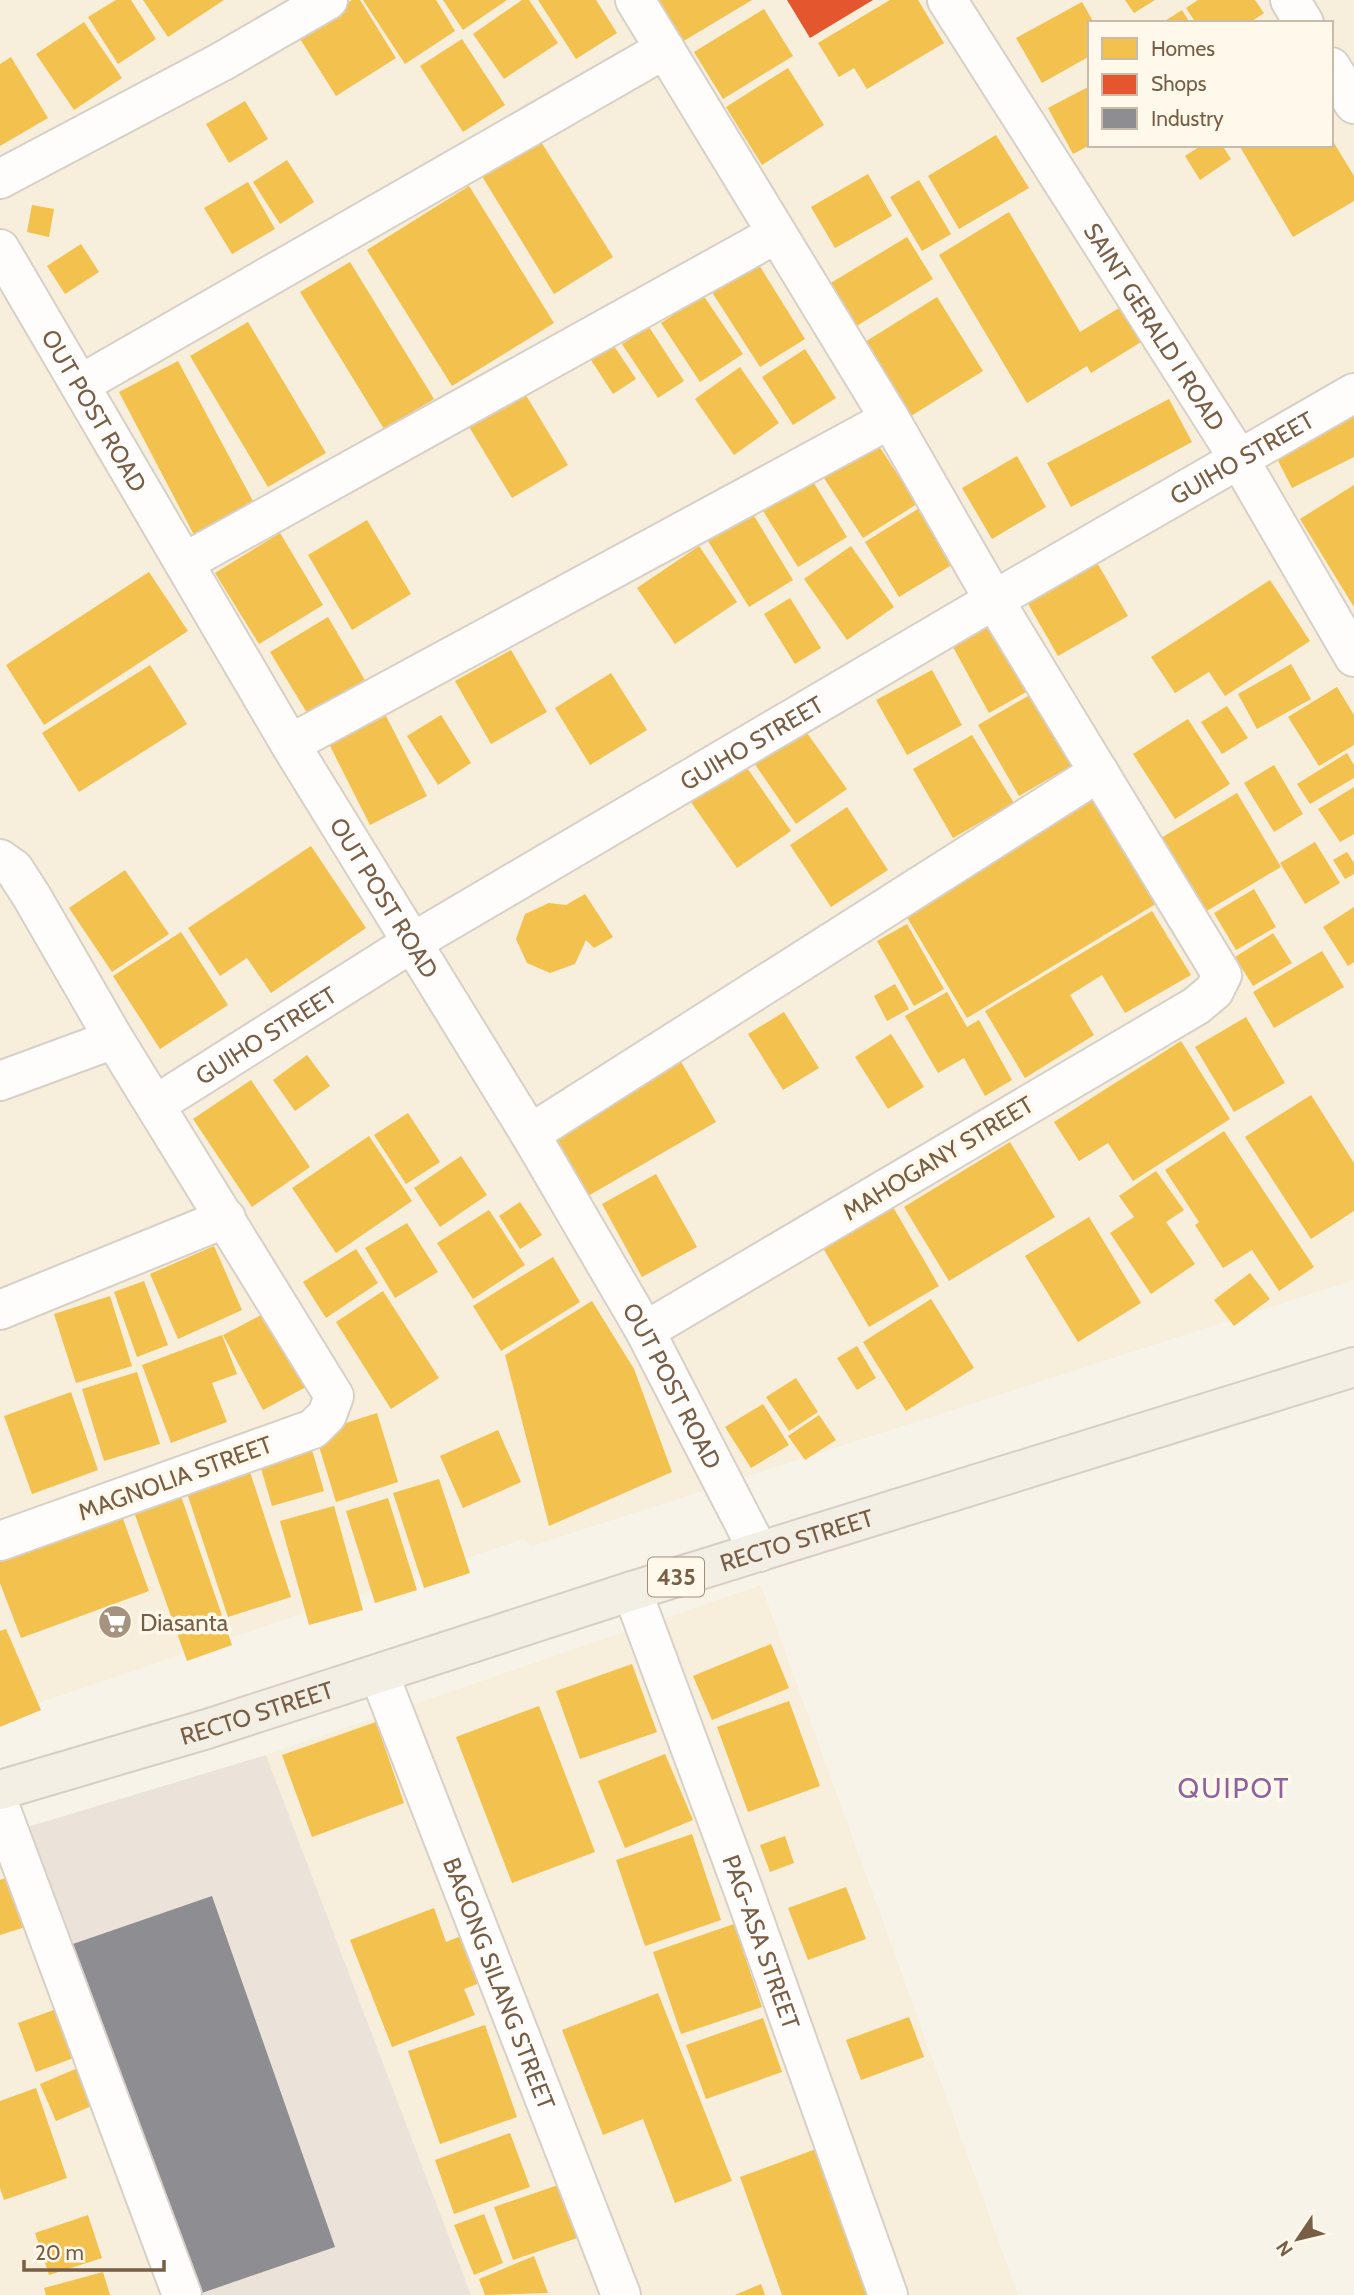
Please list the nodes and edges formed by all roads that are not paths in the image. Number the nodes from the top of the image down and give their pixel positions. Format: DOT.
graph roads {
  1 [pos="328,0"];
  2 [pos="635,0"];
  3 [pos="947,0"];
  4 [pos="1290,0"];
  5 [pos="1303,21"];
  6 [pos="665,49"];
  7 [pos="1333,70"];
  8 [pos="1354,104"];
  9 [pos="0,179"];
  10 [pos="776,234"];
  11 [pos="0,249"];
  12 [pos="80,384"];
  13 [pos="1354,393"];
  14 [pos="890,419"];
  15 [pos="1239,459"];
  16 [pos="185,562"];
  17 [pos="994,600"];
  18 [pos="1354,657"];
  19 [pos="290,744"];
  20 [pos="1099,772"];
  21 [pos="0,859"];
  22 [pos="414,942"];
  23 [pos="114,1039"];
  24 [pos="0,1081"];
  25 [pos="155,1105"];
  26 [pos="530,1134"];
  27 [pos="226,1218"];
  28 [pos="0,1310"];
  29 [pos="645,1331"];
  30 [pos="1354,1367"];
  31 [pos="0,1541"];
  32 [pos="758,1552"];
  33 [pos="632,1591"];
  34 [pos="379,1674"];
  35 [pos="0,1790"];
  36 [pos="0,1807"];
  37 [pos="182,2295"];
  38 [pos="621,2295"];
  39 [pos="888,2295"];
  1 -- 9 [label="street"];
  2 -- 6 [label="street"];
  3 -- 15 [label="street, SAINT GERALD I ROAD"];
  4 -- 5 [label="street"];
  6 -- 10 [label="street"];
  6 -- 12 [label="street"];
  7 -- 8 [label="street"];
  10 -- 14 [label="street"];
  10 -- 16 [label="street"];
  11 -- 12 [label="street, OUT POST ROAD"];
  12 -- 16 [label="street, OUT POST ROAD"];
  13 -- 15 [label="street, GUIHO STREET"];
  14 -- 17 [label="street"];
  14 -- 19 [label="street"];
  15 -- 17 [label="street, GUIHO STREET"];
  15 -- 18 [label="street, SAINT GERALD I ROAD"];
  16 -- 19 [label="street, OUT POST ROAD"];
  17 -- 20 [label="street"];
  17 -- 22 [label="street, GUIHO STREET"];
  19 -- 22 [label="street, OUT POST ROAD"];
  20 -- 26 [label="street"];
  20 -- 29 [label="street, MAHOGANY STREET"];
  21 -- 23 [label="street"];
  22 -- 25 [label="street, GUIHO STREET"];
  22 -- 26 [label="street, OUT POST ROAD"];
  23 -- 24 [label="street"];
  23 -- 25 [label="street"];
  25 -- 27 [label="street"];
  26 -- 29 [label="street, OUT POST ROAD"];
  27 -- 28 [label="street"];
  27 -- 31 [label="street, MAGNOLIA STREET"];
  29 -- 32 [label="street, OUT POST ROAD"];
  30 -- 32 [label="main road, RECTO STREET / 435"];
  32 -- 33 [label="main road, RECTO STREET / 435"];
  33 -- 34 [label="main road, RECTO STREET / 435"];
  33 -- 39 [label="street, PAG-ASA STREET"];
  34 -- 35 [label="main road, RECTO STREET / 435"];
  34 -- 38 [label="street, BAGONG SILANG STREET"];
  36 -- 37 [label="street"];
}
